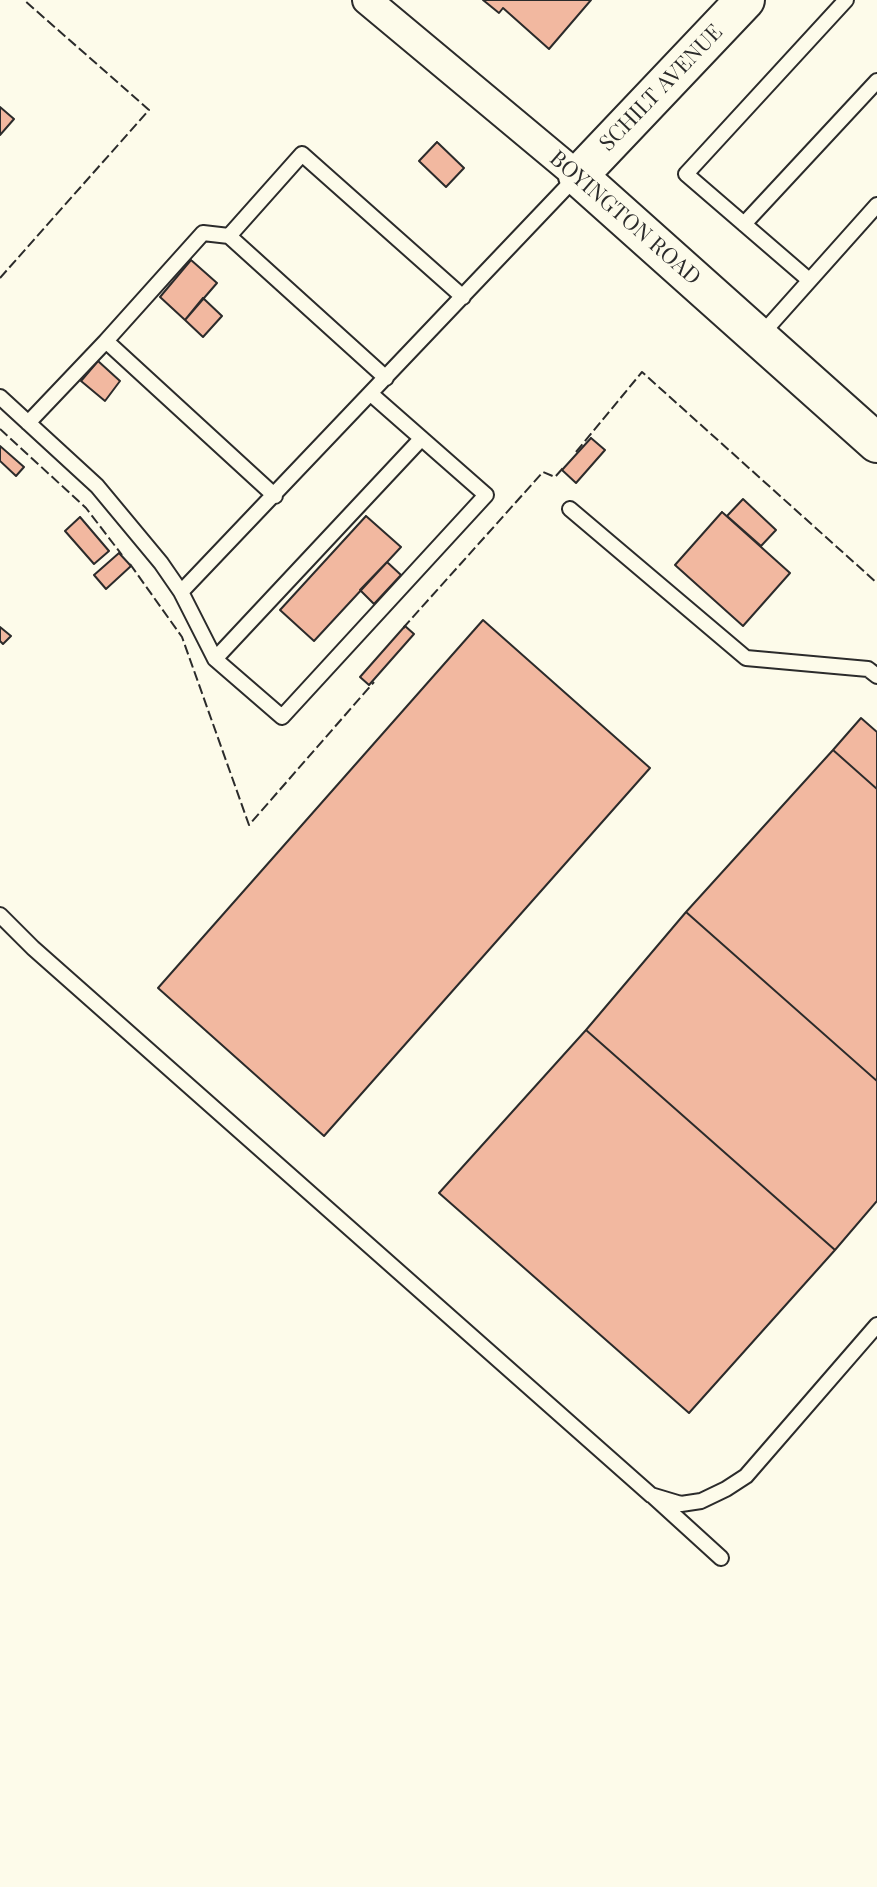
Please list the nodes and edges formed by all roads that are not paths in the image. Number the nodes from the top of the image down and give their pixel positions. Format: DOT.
graph roads {
  1 [pos="367,0"];
  2 [pos="745,0"];
  3 [pos="846,0"];
  4 [pos="877,81"];
  5 [pos="578,176"];
  6 [pos="877,205"];
  7 [pos="744,224"];
  8 [pos="229,236"];
  9 [pos="809,280"];
  10 [pos="463,297"];
  11 [pos="759,337"];
  12 [pos="106,341"];
  13 [pos="386,378"];
  14 [pos="371,394"];
  15 [pos="0,397"];
  16 [pos="28,423"];
  17 [pos="421,439"];
  18 [pos="877,443"];
  19 [pos="275,496"];
  20 [pos="570,509"];
  21 [pos="181,592"];
  22 [pos="215,659"];
  23 [pos="877,676"];
  24 [pos="0,915"];
  25 [pos="877,1325"];
  26 [pos="651,1495"];
  27 [pos="721,1558"];
  1 -- 5 [label="street, BOYINGTON ROAD"];
  2 -- 5 [label="street, SCHILT AVENUE"];
  3 -- 7 [label="lane"];
  4 -- 7 [label="lane"];
  5 -- 10 [label="lane"];
  5 -- 11 [label="street, BOYINGTON ROAD"];
  6 -- 9 [label="lane"];
  7 -- 9 [label="lane"];
  8 -- 10 [label="lane"];
  8 -- 12 [label="lane"];
  8 -- 13 [label="lane"];
  9 -- 11 [label="lane"];
  10 -- 13 [label="lane"];
  11 -- 18 [label="street, BOYINGTON ROAD"];
  12 -- 16 [label="lane"];
  12 -- 19 [label="lane"];
  13 -- 14 [label="lane"];
  14 -- 17 [label="lane"];
  14 -- 19 [label="lane"];
  15 -- 16 [label="lane"];
  16 -- 21 [label="lane"];
  17 -- 22 [label="lane"];
  17 -- 22 [label="lane"];
  19 -- 21 [label="lane"];
  20 -- 23 [label="lane"];
  21 -- 22 [label="lane"];
  24 -- 26 [label="lane"];
  25 -- 26 [label="lane"];
  26 -- 27 [label="lane"];
}
